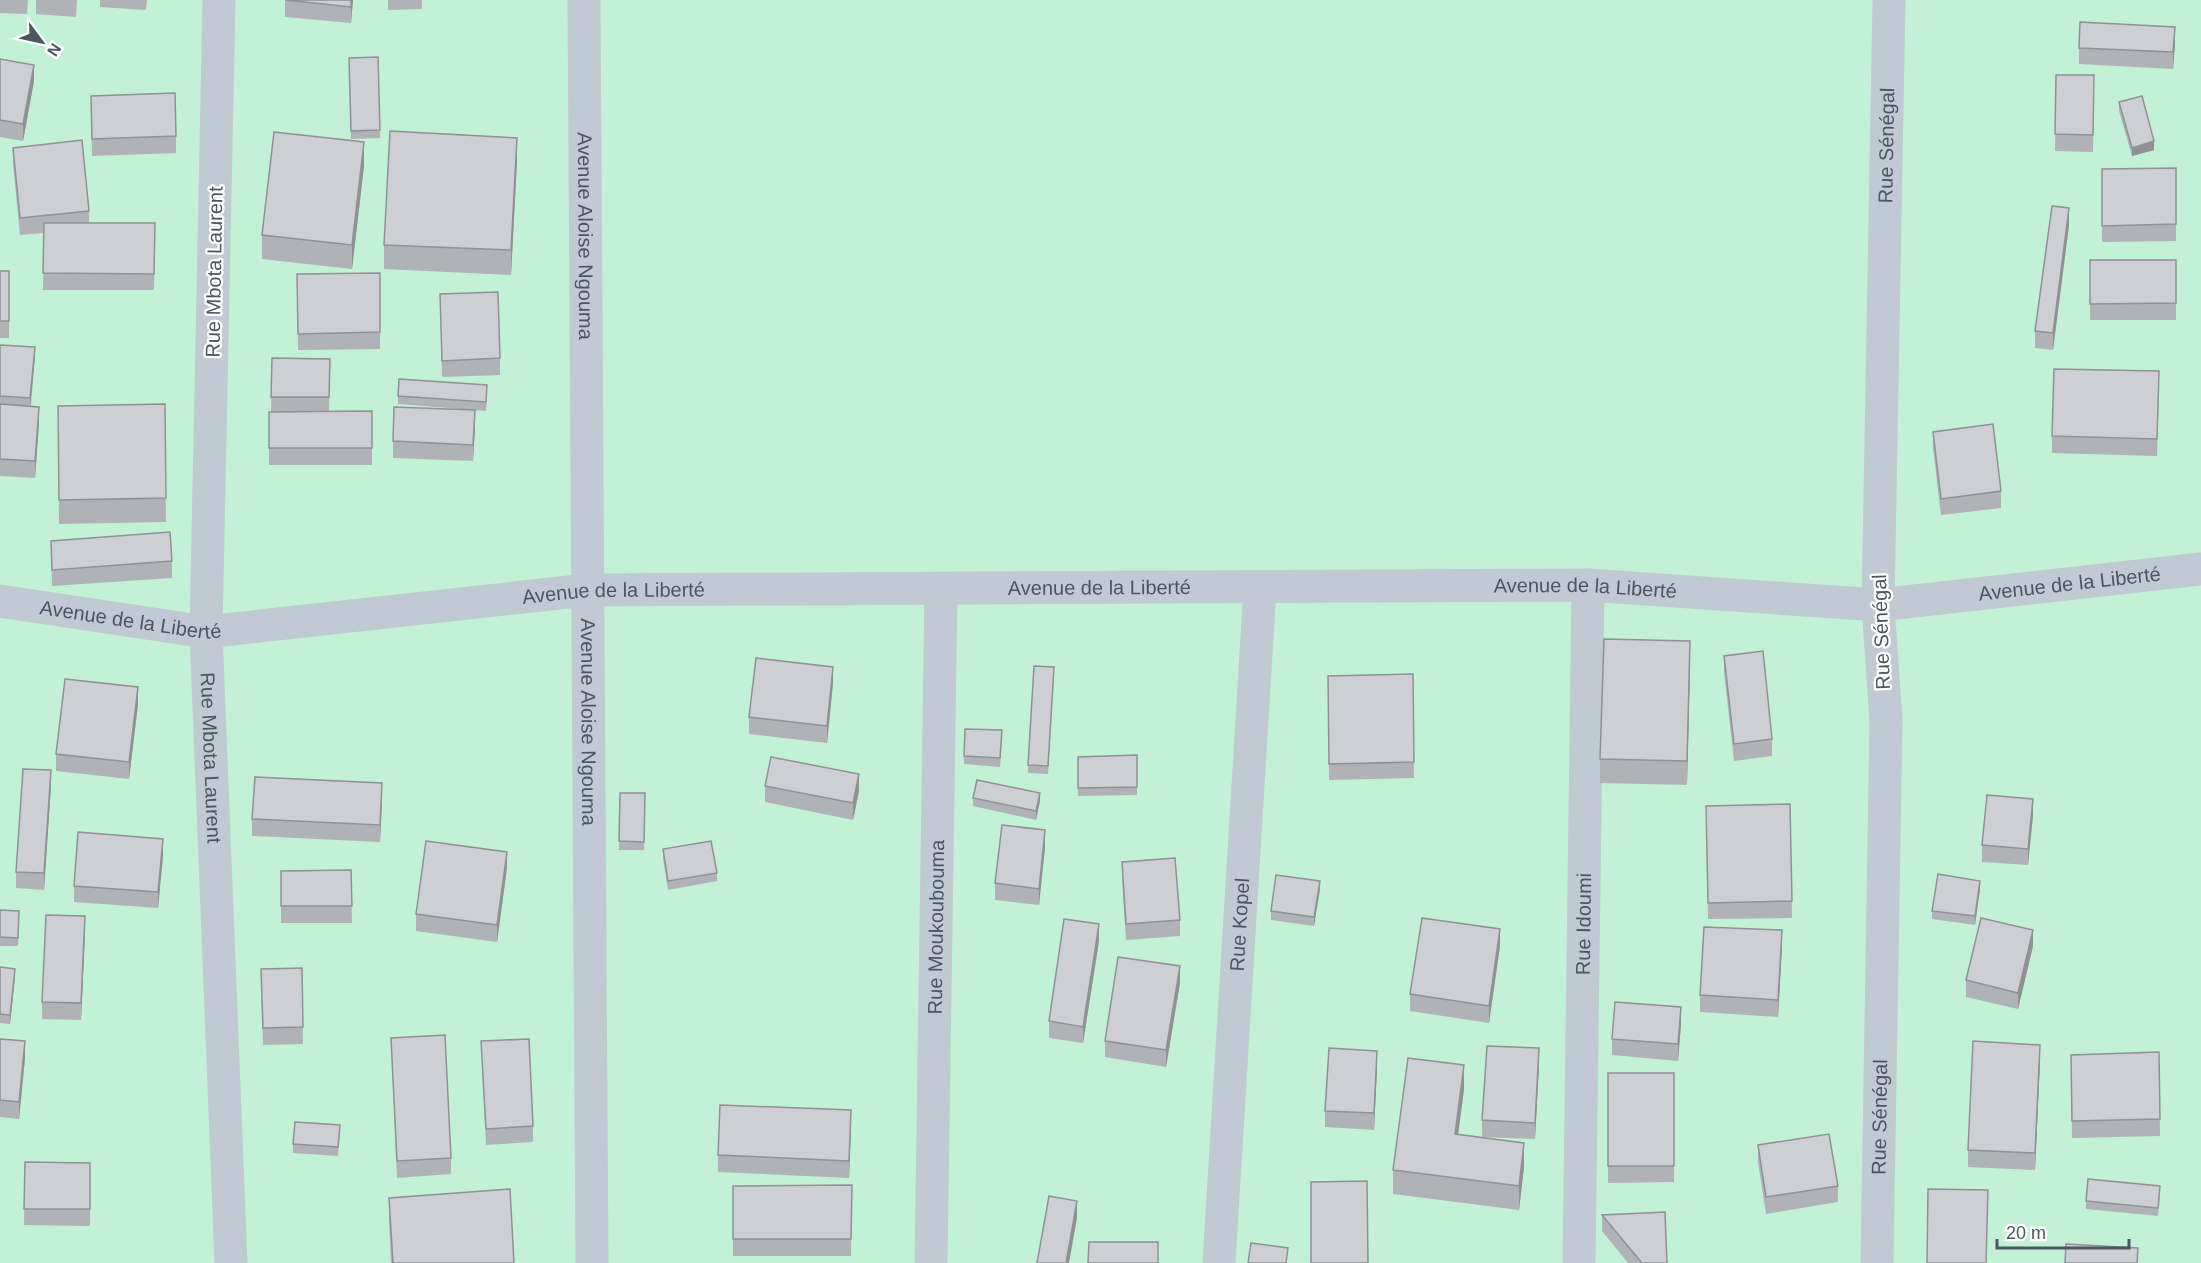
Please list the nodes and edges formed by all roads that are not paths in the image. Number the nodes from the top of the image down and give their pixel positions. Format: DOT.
graph roads {
  1 [pos="219,0"];
  2 [pos="584,0"];
  3 [pos="1889,0"];
  4 [pos="2201,569"];
  5 [pos="1588,585"];
  6 [pos="1260,588"];
  7 [pos="587,590"];
  8 [pos="941,590"];
  9 [pos="0,601"];
  10 [pos="1878,605"];
  11 [pos="206,632"];
  12 [pos="231,1263"];
  13 [pos="592,1263"];
  14 [pos="931,1263"];
  15 [pos="1219,1263"];
  16 [pos="1579,1263"];
  17 [pos="1877,1263"];
  1 -- 11 [label="street, Rue Mbota Laurent"];
  2 -- 7 [label="street, Avenue Aloise Ngouma"];
  3 -- 10 [label="street, Rue Sénégal"];
  4 -- 10 [label="street, Avenue de la Liberté"];
  5 -- 6 [label="street, Avenue de la Liberté"];
  5 -- 10 [label="street, Avenue de la Liberté"];
  5 -- 16 [label="street, Rue Idoumi"];
  6 -- 8 [label="street, Avenue de la Liberté"];
  6 -- 15 [label="street, Rue Kopel"];
  7 -- 8 [label="street, Avenue de la Liberté"];
  7 -- 11 [label="street, Avenue de la Liberté"];
  7 -- 13 [label="street, Avenue Aloise Ngouma"];
  8 -- 14 [label="street, Rue Moukoubouma"];
  9 -- 11 [label="street, Avenue de la Liberté"];
  10 -- 17 [label="street, Rue Sénégal"];
  11 -- 12 [label="street, Rue Mbota Laurent"];
}
